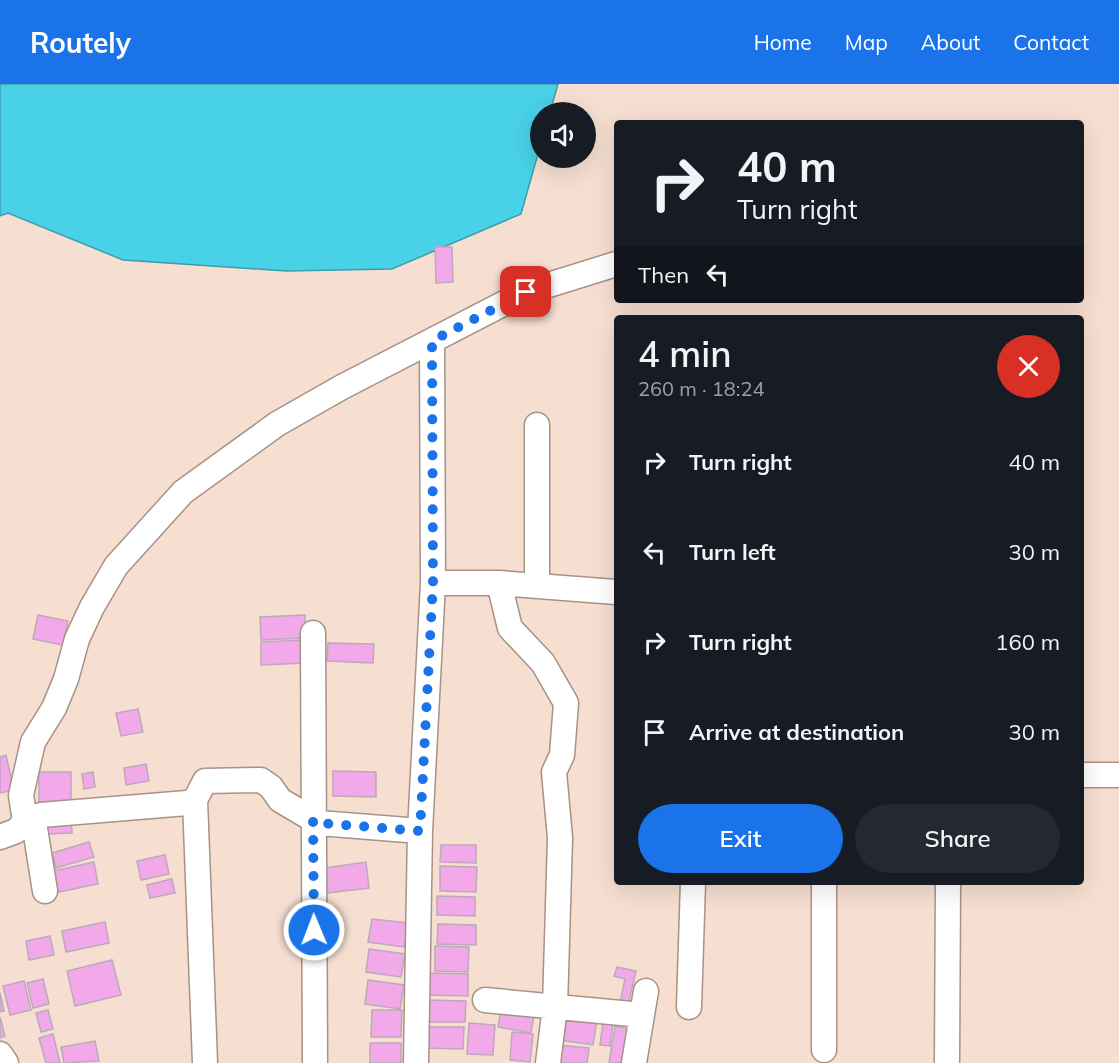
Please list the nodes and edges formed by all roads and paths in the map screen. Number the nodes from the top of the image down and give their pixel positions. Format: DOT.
graph roads {
  1 [pos="614,265"];
  2 [pos="432,341"];
  3 [pos="537,425"];
  4 [pos="433,583"];
  5 [pos="499,583"];
  6 [pos="537,586"];
  7 [pos="614,592"];
  8 [pos="313,633"];
  9 [pos="1084,775"];
  10 [pos="1119,775"];
  11 [pos="195,800"];
  12 [pos="29,819"];
  13 [pos="313,820"];
  14 [pos="420,831"];
  15 [pos="0,837"];
  16 [pos="693,885"];
  17 [pos="824,885"];
  18 [pos="948,885"];
  19 [pos="45,891"];
  20 [pos="646,992"];
  21 [pos="485,1000"];
  22 [pos="555,1007"];
  23 [pos="689,1007"];
  24 [pos="642,1015"];
  25 [pos="824,1050"];
  26 [pos="0,1054"];
  27 [pos="6,1063"];
  28 [pos="205,1063"];
  29 [pos="315,1063"];
  30 [pos="416,1063"];
  31 [pos="548,1063"];
  32 [pos="634,1063"];
  33 [pos="947,1063"];
  1 -- 2 [label="street"];
  2 -- 4 [label="street"];
  2 -- 12 [label="street"];
  3 -- 6 [label="street"];
  4 -- 5 [label="street"];
  4 -- 14 [label="street"];
  5 -- 6 [label="street"];
  5 -- 22 [label="street"];
  6 -- 7 [label="street"];
  8 -- 13 [label="street"];
  9 -- 10 [label="street"];
  11 -- 12 [label="street"];
  11 -- 13 [label="street"];
  11 -- 28 [label="street"];
  12 -- 15 [label="street"];
  12 -- 19 [label="street"];
  13 -- 14 [label="street"];
  13 -- 29 [label="street"];
  14 -- 30 [label="street"];
  16 -- 23 [label="street"];
  17 -- 25 [label="street"];
  18 -- 33 [label="street"];
  20 -- 24 [label="street"];
  21 -- 22 [label="street"];
  22 -- 24 [label="street"];
  22 -- 31 [label="street"];
  24 -- 32 [label="street"];
  26 -- 27 [label="street"];
}
